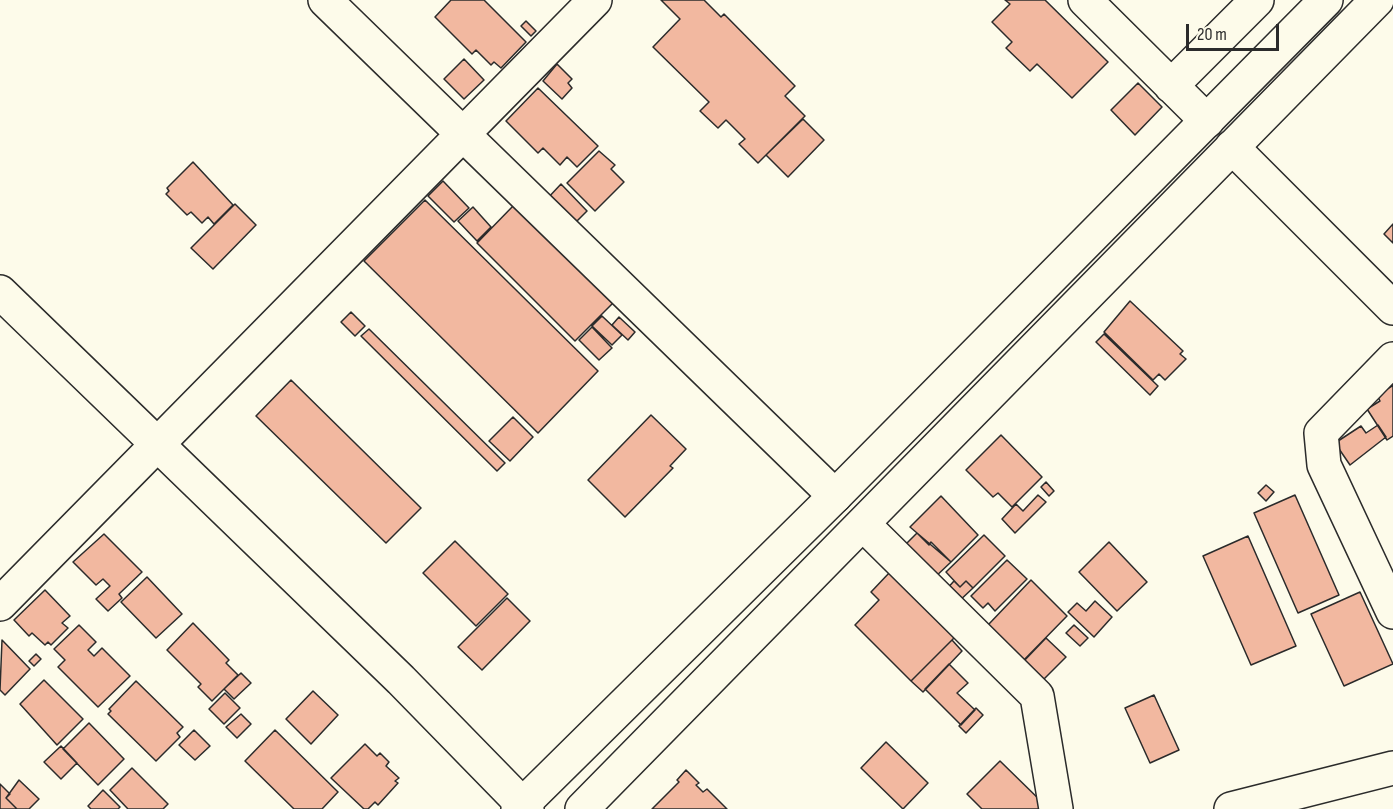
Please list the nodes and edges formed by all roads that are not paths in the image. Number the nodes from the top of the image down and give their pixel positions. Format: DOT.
graph roads {
  1 [pos="325,0"];
  2 [pos="595,0"];
  3 [pos="1085,0"];
  4 [pos="1257,0"];
  5 [pos="1326,0"];
  6 [pos="1377,0"];
  7 [pos="1171,86"];
  8 [pos="1207,121"];
  9 [pos="461,134"];
  10 [pos="1232,147"];
  11 [pos="0,292"];
  12 [pos="1393,308"];
  13 [pos="1393,359"];
  14 [pos="157,446"];
  15 [pos="835,496"];
  16 [pos="863,524"];
  17 [pos="0,604"];
  18 [pos="1393,612"];
  19 [pos="1393,768"];
  20 [pos="522,807"];
  21 [pos="582,809"];
  22 [pos="1056,809"];
  23 [pos="1231,809"];
  1 -- 9 [label="street"];
  2 -- 9 [label="street"];
  3 -- 7 [label="street"];
  4 -- 7 [label="street"];
  5 -- 8 [label="street"];
  6 -- 10 [label="street"];
  7 -- 8 [label="street"];
  8 -- 15 [label="street"];
  9 -- 14 [label="street"];
  9 -- 15 [label="street"];
  10 -- 12 [label="street"];
  10 -- 16 [label="street"];
  11 -- 14 [label="street"];
  13 -- 18 [label="street"];
  14 -- 17 [label="street"];
  14 -- 20 [label="street"];
  15 -- 20 [label="street"];
  16 -- 21 [label="street"];
  16 -- 22 [label="street"];
  19 -- 23 [label="street"];
}
